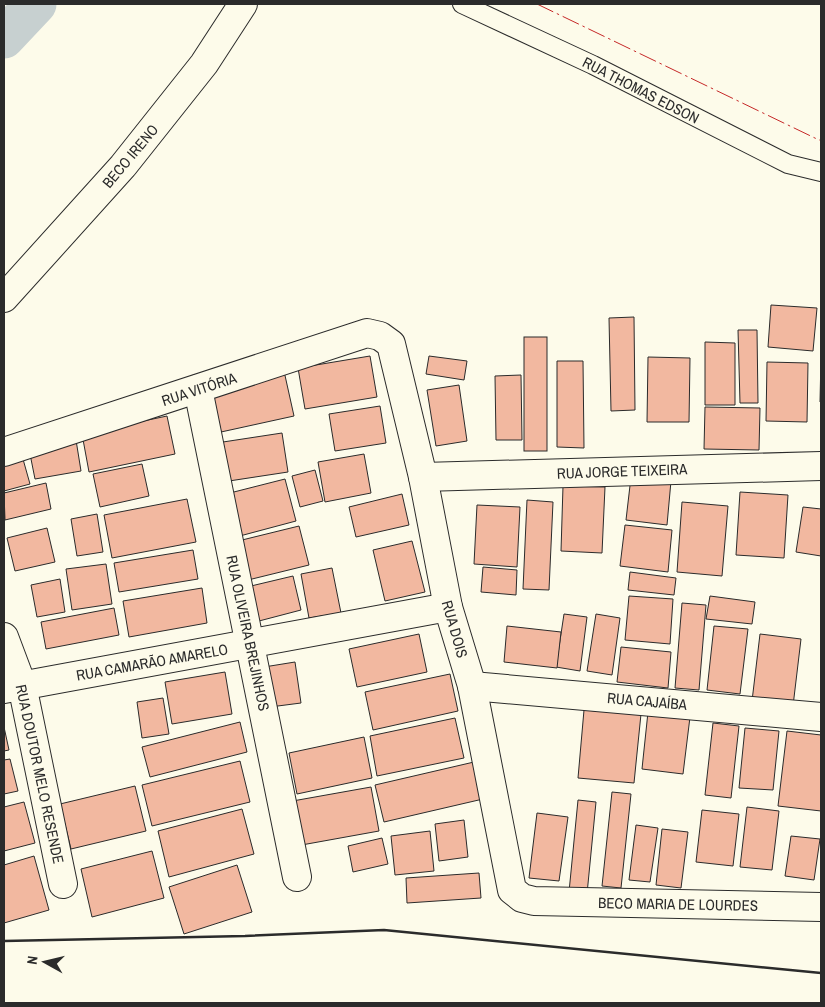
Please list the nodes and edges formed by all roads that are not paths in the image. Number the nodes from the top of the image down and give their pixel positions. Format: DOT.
graph roads {
  1 [pos="243,4"];
  2 [pos="462,4"];
  3 [pos="821,172"];
  4 [pos="4,298"];
  5 [pos="391,344"];
  6 [pos="198,390"];
  7 [pos="4,452"];
  8 [pos="821,466"];
  9 [pos="423,476"];
  10 [pos="448,607"];
  11 [pos="4,637"];
  12 [pos="250,644"];
  13 [pos="472,686"];
  14 [pos="13,687"];
  15 [pos="821,717"];
  16 [pos="298,876"];
  17 [pos="63,884"];
  18 [pos="534,901"];
  19 [pos="821,907"];
  1 -- 4 [label="street, BECO IRENO"];
  2 -- 3 [label="lane, RUA THOMAS EDSON"];
  5 -- 6 [label="street, RUA VITÓRIA"];
  5 -- 9 [label="street, RUA DOIS"];
  6 -- 7 [label="street, RUA VITÓRIA"];
  6 -- 12 [label="street, RUA OLIVEIRA BREJINHOS"];
  8 -- 9 [label="street, RUA JORGE TEIXEIRA"];
  9 -- 10 [label="street, RUA DOIS"];
  10 -- 12 [label="street, RUA CAMARÃO AMARELO"];
  10 -- 13 [label="street, RUA DOIS"];
  11 -- 14 [label="street, RUA DOUTOR MELO RESENDE"];
  12 -- 14 [label="street, RUA CAMARÃO AMARELO"];
  12 -- 16 [label="street, RUA OLIVEIRA BREJINHOS"];
  13 -- 15 [label="street, RUA CAJAÍBA"];
  13 -- 18 [label="street, RUA DOIS"];
  14 -- 17 [label="street, RUA DOUTOR MELO RESENDE"];
  18 -- 19 [label="street, BECO MARIA DE LOURDES"];
}
